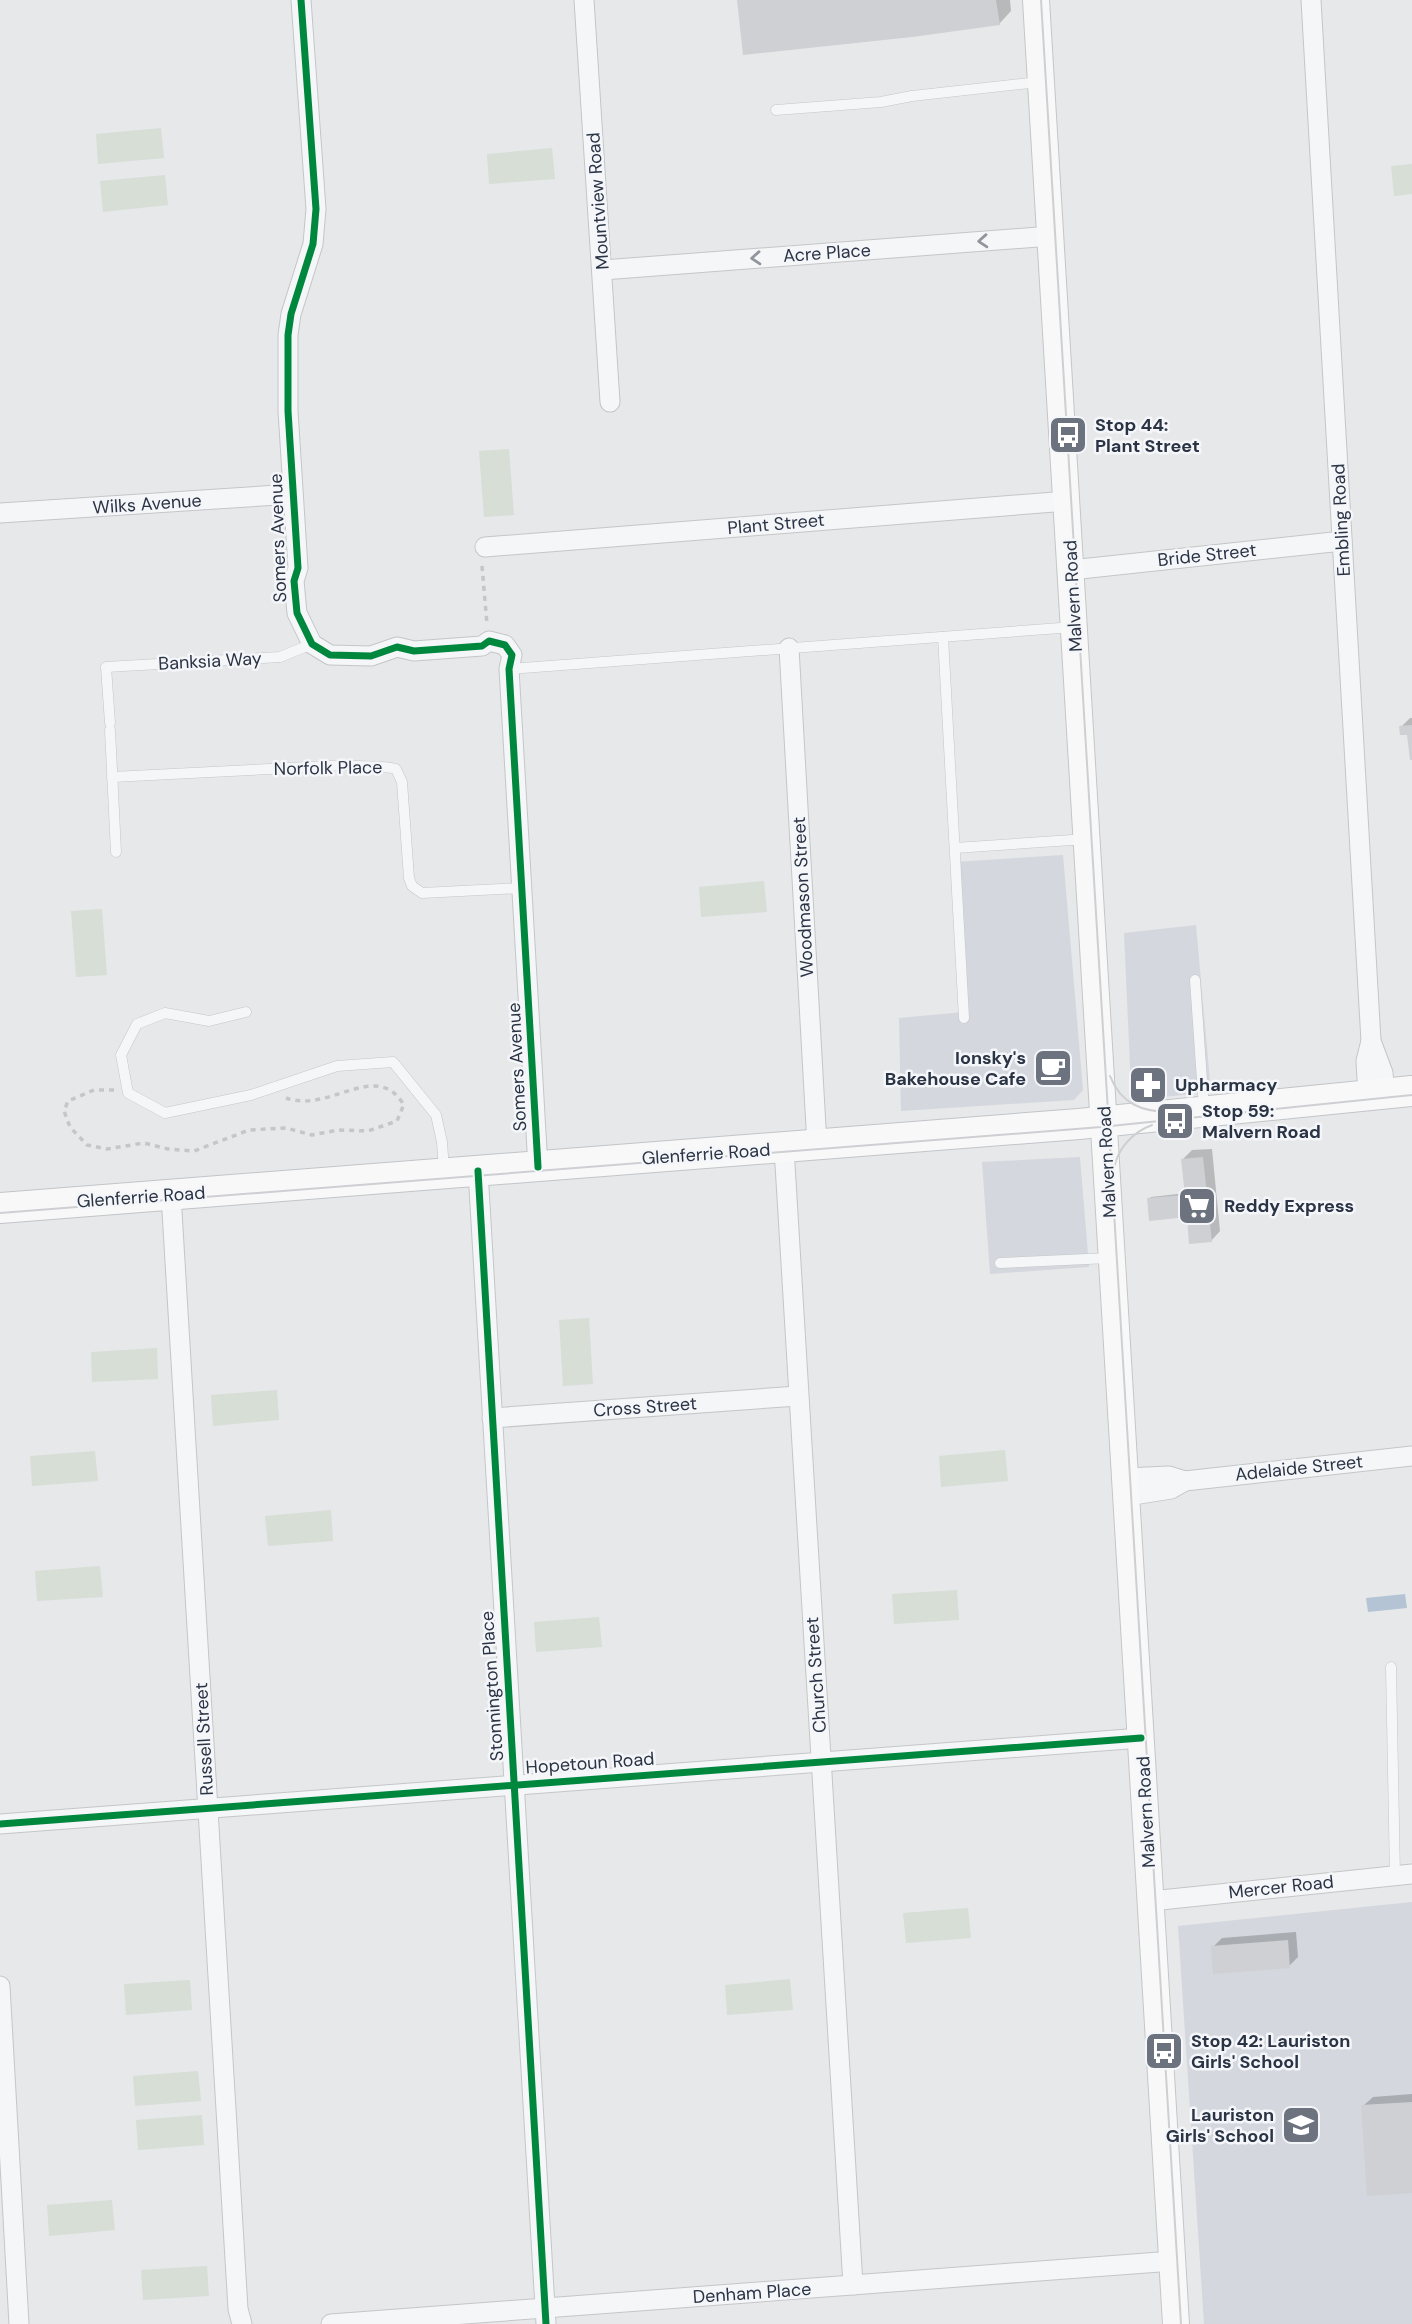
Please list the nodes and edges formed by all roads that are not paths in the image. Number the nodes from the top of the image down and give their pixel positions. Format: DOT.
graph roads {
  1 [pos="301,0"];
  2 [pos="584,0"];
  3 [pos="1036,0"];
  4 [pos="1311,0"];
  5 [pos="1041,82"];
  6 [pos="776,110"];
  7 [pos="1051,236"];
  8 [pos="603,270"];
  9 [pos="610,402"];
  10 [pos="293,494"];
  11 [pos="1067,501"];
  12 [pos="0,513"];
  13 [pos="1342,541"];
  14 [pos="483,551"];
  15 [pos="1071,570"];
  16 [pos="1075,627"];
  17 [pos="943,637"];
  18 [pos="312,644"];
  19 [pos="789,648"];
  20 [pos="509,669"];
  21 [pos="112,777"];
  22 [pos="1087,839"];
  23 [pos="955,848"];
  24 [pos="116,852"];
  25 [pos="522,888"];
  26 [pos="1195,979"];
  27 [pos="246,1012"];
  28 [pos="964,1018"];
  29 [pos="1389,1093"];
  30 [pos="1205,1113"];
  31 [pos="1105,1122"];
  32 [pos="817,1145"];
  33 [pos="784,1148"];
  34 [pos="538,1167"];
  35 [pos="478,1171"];
  36 [pos="445,1174"];
  37 [pos="171,1195"];
  38 [pos="0,1208"];
  39 [pos="1113,1258"];
  40 [pos="1000,1263"];
  41 [pos="799,1396"];
  42 [pos="492,1418"];
  43 [pos="1412,1456"];
  44 [pos="1127,1487"];
  45 [pos="1391,1667"];
  46 [pos="1141,1738"];
  47 [pos="821,1762"];
  48 [pos="514,1784"];
  49 [pos="208,1807"];
  50 [pos="0,1824"];
  51 [pos="1404,1875"];
  52 [pos="1151,1901"];
  53 [pos="0,1986"];
  54 [pos="1172,2261"];
  55 [pos="853,2285"];
  56 [pos="546,2316"];
  57 [pos="19,2324"];
  58 [pos="242,2324"];
  59 [pos="331,2324"];
  60 [pos="1177,2324"];
  1 -- 10 [label="street, Somers Avenue"];
  2 -- 8 [label="street, Mountview Road"];
  3 -- 5 [label="main road, Malvern Road"];
  4 -- 13 [label="street, Embling Road"];
  5 -- 6 [label="lane"];
  5 -- 7 [label="main road, Malvern Road"];
  7 -- 8 [label="street, Acre Place, one-way"];
  7 -- 11 [label="main road, Malvern Road"];
  8 -- 9 [label="street, Mountview Road"];
  10 -- 12 [label="street, Wilks Avenue"];
  10 -- 18 [label="street, Somers Avenue"];
  11 -- 14 [label="street, Plant Street"];
  11 -- 15 [label="main road, Malvern Road"];
  13 -- 15 [label="street, Bride Street"];
  13 -- 29 [label="street, Embling Road"];
  15 -- 16 [label="main road, Malvern Road"];
  16 -- 17 [label="lane"];
  16 -- 22 [label="main road, Malvern Road"];
  17 -- 19 [label="lane"];
  17 -- 23 [label="lane"];
  18 -- 20 [label="street, Somers Avenue"];
  18 -- 21 [label="lane, Banksia Way"];
  19 -- 20 [label="lane"];
  19 -- 32 [label="street, Woodmason Street"];
  20 -- 25 [label="street, Somers Avenue"];
  21 -- 24 [label="lane"];
  21 -- 25 [label="lane, Norfolk Place"];
  22 -- 23 [label="lane"];
  22 -- 31 [label="main road, Malvern Road"];
  23 -- 28 [label="lane"];
  25 -- 34 [label="street, Somers Avenue"];
  26 -- 30 [label="lane"];
  27 -- 36 [label="lane"];
  29 -- 30 [label="main road, Glenferrie Road"];
  30 -- 31 [label="main road, Glenferrie Road"];
  31 -- 32 [label="main road, Glenferrie Road"];
  31 -- 39 [label="main road, Malvern Road"];
  32 -- 33 [label="main road, Glenferrie Road"];
  33 -- 34 [label="main road, Glenferrie Road"];
  33 -- 41 [label="street, Church Street"];
  34 -- 35 [label="main road, Glenferrie Road"];
  35 -- 36 [label="main road, Glenferrie Road"];
  35 -- 42 [label="street, Stonnington Place"];
  36 -- 37 [label="main road, Glenferrie Road"];
  37 -- 38 [label="main road, Glenferrie Road"];
  37 -- 49 [label="street, Russell Street"];
  39 -- 40 [label="lane"];
  39 -- 44 [label="main road, Malvern Road"];
  41 -- 42 [label="street, Cross Street"];
  41 -- 47 [label="street, Church Street"];
  42 -- 48 [label="street, Stonnington Place"];
  43 -- 44 [label="street, Adelaide Street"];
  44 -- 46 [label="main road, Malvern Road"];
  45 -- 51 [label="lane"];
  46 -- 47 [label="street, Hopetoun Road"];
  46 -- 52 [label="main road, Malvern Road"];
  47 -- 48 [label="street, Hopetoun Road"];
  47 -- 55 [label="street, Church Street"];
  48 -- 49 [label="street, Hopetoun Road"];
  48 -- 56 [label="street, Stonnington Place"];
  49 -- 50 [label="street, Hopetoun Road"];
  49 -- 58 [label="street, Russell Street"];
  51 -- 52 [label="street, Mercer Road"];
  52 -- 54 [label="main road, Malvern Road"];
  53 -- 57 [label="street"];
  54 -- 55 [label="street, Denham Place"];
  54 -- 60 [label="main road, Malvern Road"];
  55 -- 56 [label="street, Denham Place"];
  56 -- 59 [label="street, Denham Place"];
}
